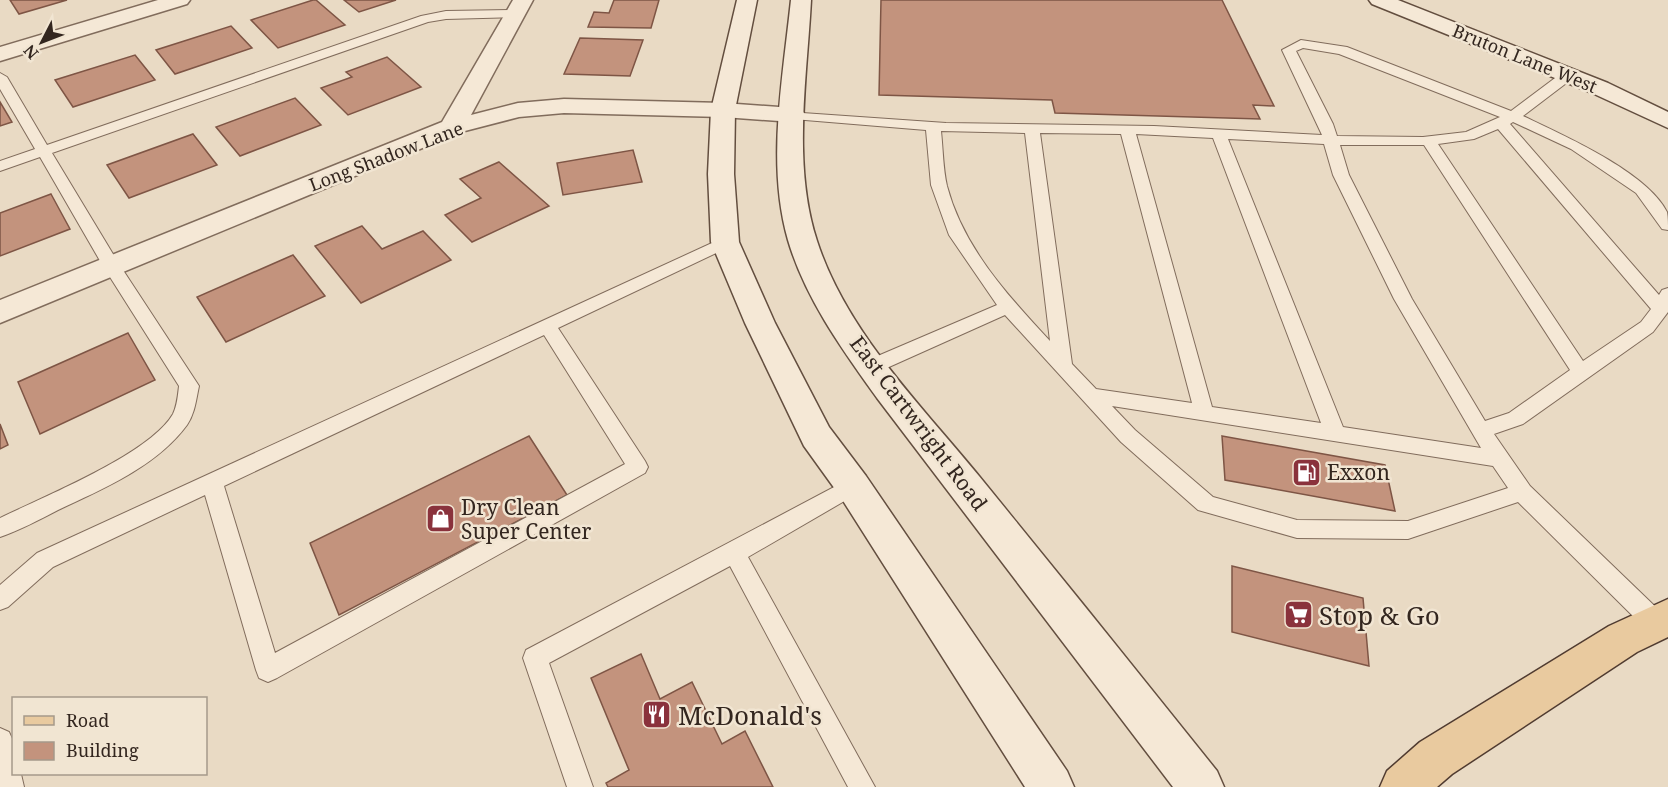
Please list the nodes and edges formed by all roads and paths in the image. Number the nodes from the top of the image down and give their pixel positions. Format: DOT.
graph roads {
  1 [pos="180,0"];
  2 [pos="747,0"];
  3 [pos="801,0"];
  4 [pos="1379,0"];
  5 [pos="519,7"];
  6 [pos="0,54"];
  7 [pos="1568,75"];
  8 [pos="0,77"];
  9 [pos="723,110"];
  10 [pos="793,115"];
  11 [pos="1507,120"];
  12 [pos="1668,121"];
  13 [pos="933,126"];
  14 [pos="452,127"];
  15 [pos="1032,128"];
  16 [pos="1128,131"];
  17 [pos="1219,134"];
  18 [pos="1332,140"];
  19 [pos="1428,140"];
  20 [pos="45,151"];
  21 [pos="0,166"];
  22 [pos="1668,225"];
  23 [pos="725,242"];
  24 [pos="112,266"];
  25 [pos="1664,302"];
  26 [pos="1008,307"];
  27 [pos="0,312"];
  28 [pos="547,325"];
  29 [pos="873,366"];
  30 [pos="1063,366"];
  31 [pos="1581,372"];
  32 [pos="1089,395"];
  33 [pos="1204,413"];
  34 [pos="1481,430"];
  35 [pos="1335,433"];
  36 [pos="1500,459"];
  37 [pos="212,482"];
  38 [pos="853,486"];
  39 [pos="1522,492"];
  40 [pos="0,528"];
  41 [pos="734,553"];
  42 [pos="0,600"];
  43 [pos="1662,620"];
  44 [pos="0,741"];
  45 [pos="10,787"];
  46 [pos="580,787"];
  47 [pos="862,787"];
  48 [pos="1051,787"];
  49 [pos="1200,787"];
  50 [pos="1403,787"];
  1 -- 6 [label="main road"];
  2 -- 9 [label="main road"];
  3 -- 10 [label="main road, East Cartwright Road"];
  4 -- 7 [label="main road, Bruton Lane West"];
  5 -- 14 [label="main road"];
  5 -- 20 [label="lane"];
  7 -- 11 [label="lane"];
  7 -- 12 [label="main road, Bruton Lane West"];
  8 -- 20 [label="lane"];
  9 -- 10 [label="main road, Long Shadow Lane"];
  9 -- 14 [label="main road, Long Shadow Lane"];
  9 -- 23 [label="main road"];
  10 -- 13 [label="lane"];
  10 -- 29 [label="main road, East Cartwright Road"];
  11 -- 18 [label="lane"];
  11 -- 19 [label="lane"];
  11 -- 22 [label="lane"];
  11 -- 25 [label="lane"];
  13 -- 15 [label="lane"];
  13 -- 26 [label="lane"];
  14 -- 24 [label="main road, Long Shadow Lane"];
  15 -- 16 [label="lane"];
  15 -- 30 [label="lane"];
  16 -- 17 [label="lane"];
  16 -- 33 [label="lane"];
  17 -- 18 [label="lane"];
  17 -- 35 [label="lane"];
  18 -- 19 [label="lane"];
  18 -- 34 [label="lane"];
  19 -- 31 [label="lane"];
  20 -- 21 [label="lane"];
  20 -- 24 [label="lane"];
  23 -- 28 [label="lane"];
  23 -- 38 [label="main road"];
  24 -- 27 [label="main road, Long Shadow Lane"];
  24 -- 40 [label="lane"];
  25 -- 31 [label="lane"];
  26 -- 29 [label="lane"];
  26 -- 30 [label="lane"];
  28 -- 37 [label="lane"];
  28 -- 37 [label="lane"];
  29 -- 49 [label="main road, East Cartwright Road"];
  30 -- 32 [label="lane"];
  31 -- 34 [label="lane"];
  32 -- 33 [label="lane"];
  32 -- 39 [label="lane"];
  33 -- 35 [label="lane"];
  34 -- 36 [label="lane"];
  35 -- 36 [label="lane"];
  36 -- 39 [label="lane"];
  37 -- 42 [label="lane"];
  38 -- 41 [label="lane"];
  38 -- 48 [label="main road"];
  39 -- 43 [label="lane"];
  41 -- 46 [label="lane"];
  41 -- 47 [label="lane"];
  43 -- 50 [label="main road"];
  44 -- 45 [label="lane"];
}
